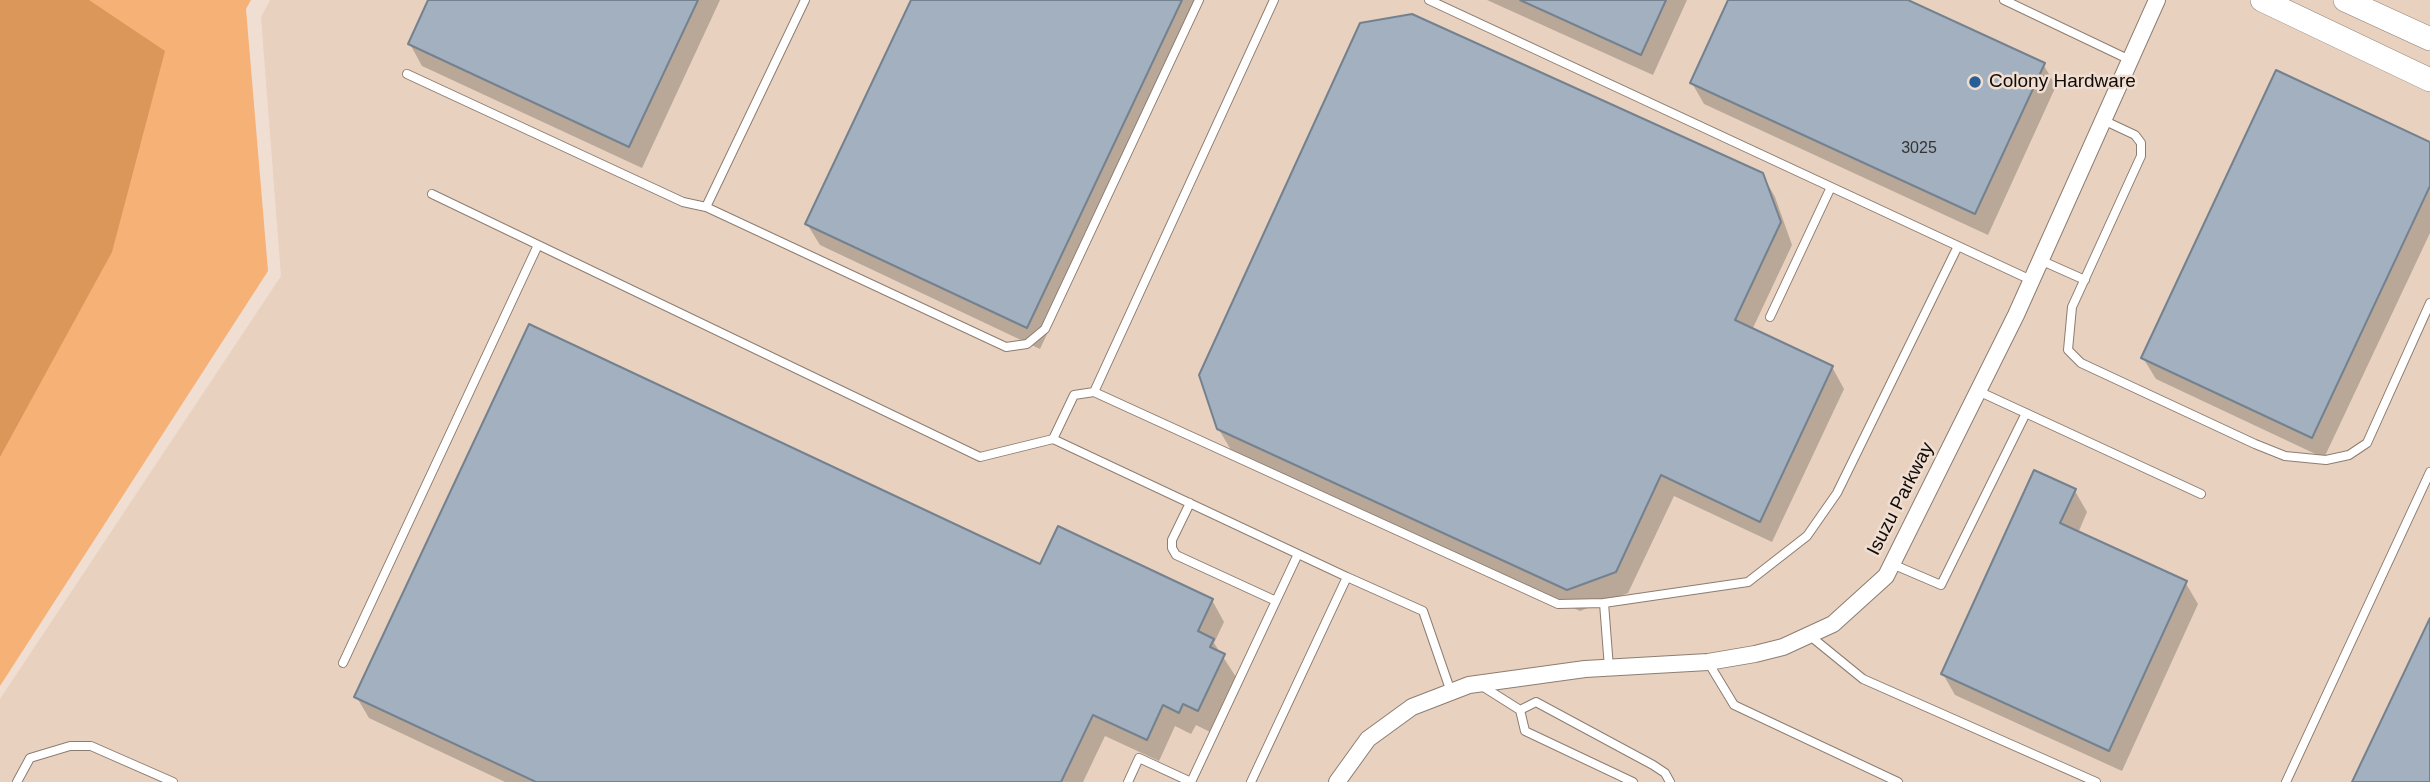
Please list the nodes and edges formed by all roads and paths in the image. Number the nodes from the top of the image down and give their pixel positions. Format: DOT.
graph roads {
  1 [pos="804,0"];
  2 [pos="1199,0"];
  3 [pos="1274,0"];
  4 [pos="1429,0"];
  5 [pos="2004,0"];
  6 [pos="2157,0"];
  7 [pos="2262,0"];
  8 [pos="2345,0"];
  9 [pos="2430,39"];
  10 [pos="2130,60"];
  11 [pos="407,74"];
  12 [pos="2430,80"];
  13 [pos="2103,120"];
  14 [pos="1830,187"];
  15 [pos="432,194"];
  16 [pos="706,207"];
  17 [pos="538,245"];
  18 [pos="1958,246"];
  19 [pos="2040,260"];
  20 [pos="2031,280"];
  21 [pos="2085,280"];
  22 [pos="2430,303"];
  23 [pos="1770,317"];
  24 [pos="1978,391"];
  25 [pos="1094,392"];
  26 [pos="2026,413"];
  27 [pos="1053,439"];
  28 [pos="2430,472"];
  29 [pos="2201,494"];
  30 [pos="1190,503"];
  31 [pos="1298,554"];
  32 [pos="1892,564"];
  33 [pos="1347,577"];
  34 [pos="1276,601"];
  35 [pos="1604,603"];
  36 [pos="1809,635"];
  37 [pos="1707,662"];
  38 [pos="343,663"];
  39 [pos="1609,667"];
  40 [pos="1479,684"];
  41 [pos="1451,692"];
  42 [pos="1520,709"];
  43 [pos="17,782"];
  44 [pos="173,782"];
  45 [pos="1128,782"];
  46 [pos="1191,782"];
  47 [pos="1251,782"];
  48 [pos="1337,782"];
  49 [pos="1633,782"];
  50 [pos="1670,782"];
  51 [pos="1898,782"];
  52 [pos="2096,782"];
  53 [pos="2286,782"];
  1 -- 16 [label="lane"];
  2 -- 16 [label="lane"];
  3 -- 25 [label="lane"];
  4 -- 14 [label="lane"];
  5 -- 10 [label="lane"];
  6 -- 10 [label="street, Isuzu Parkway"];
  7 -- 12 [label="street"];
  8 -- 9 [label="street"];
  10 -- 13 [label="street, Isuzu Parkway"];
  11 -- 16 [label="lane"];
  13 -- 19 [label="street, Isuzu Parkway"];
  13 -- 21 [label="lane"];
  14 -- 18 [label="lane"];
  14 -- 23 [label="lane"];
  15 -- 17 [label="lane"];
  17 -- 27 [label="lane"];
  17 -- 38 [label="lane"];
  18 -- 20 [label="lane"];
  18 -- 35 [label="lane"];
  19 -- 20 [label="street, Isuzu Parkway"];
  19 -- 21 [label="lane"];
  20 -- 24 [label="street, Isuzu Parkway"];
  21 -- 22 [label="lane"];
  24 -- 26 [label="lane"];
  24 -- 32 [label="street, Isuzu Parkway"];
  25 -- 27 [label="lane"];
  25 -- 35 [label="lane"];
  26 -- 29 [label="lane"];
  26 -- 32 [label="lane"];
  27 -- 30 [label="lane"];
  28 -- 53 [label="lane"];
  30 -- 31 [label="lane"];
  30 -- 34 [label="lane"];
  31 -- 33 [label="lane"];
  31 -- 34 [label="lane"];
  32 -- 36 [label="street, Isuzu Parkway"];
  33 -- 41 [label="lane"];
  33 -- 47 [label="lane"];
  34 -- 46 [label="lane"];
  35 -- 39 [label="lane"];
  36 -- 37 [label="street, Isuzu Parkway"];
  36 -- 52 [label="lane"];
  37 -- 39 [label="street, Isuzu Parkway"];
  37 -- 51 [label="lane"];
  39 -- 40 [label="street, Isuzu Parkway"];
  40 -- 41 [label="street, Isuzu Parkway"];
  40 -- 42 [label="lane"];
  41 -- 48 [label="street, Isuzu Parkway"];
  42 -- 49 [label="lane"];
  42 -- 50 [label="lane"];
  43 -- 44 [label="lane"];
  45 -- 46 [label="lane"];
}
